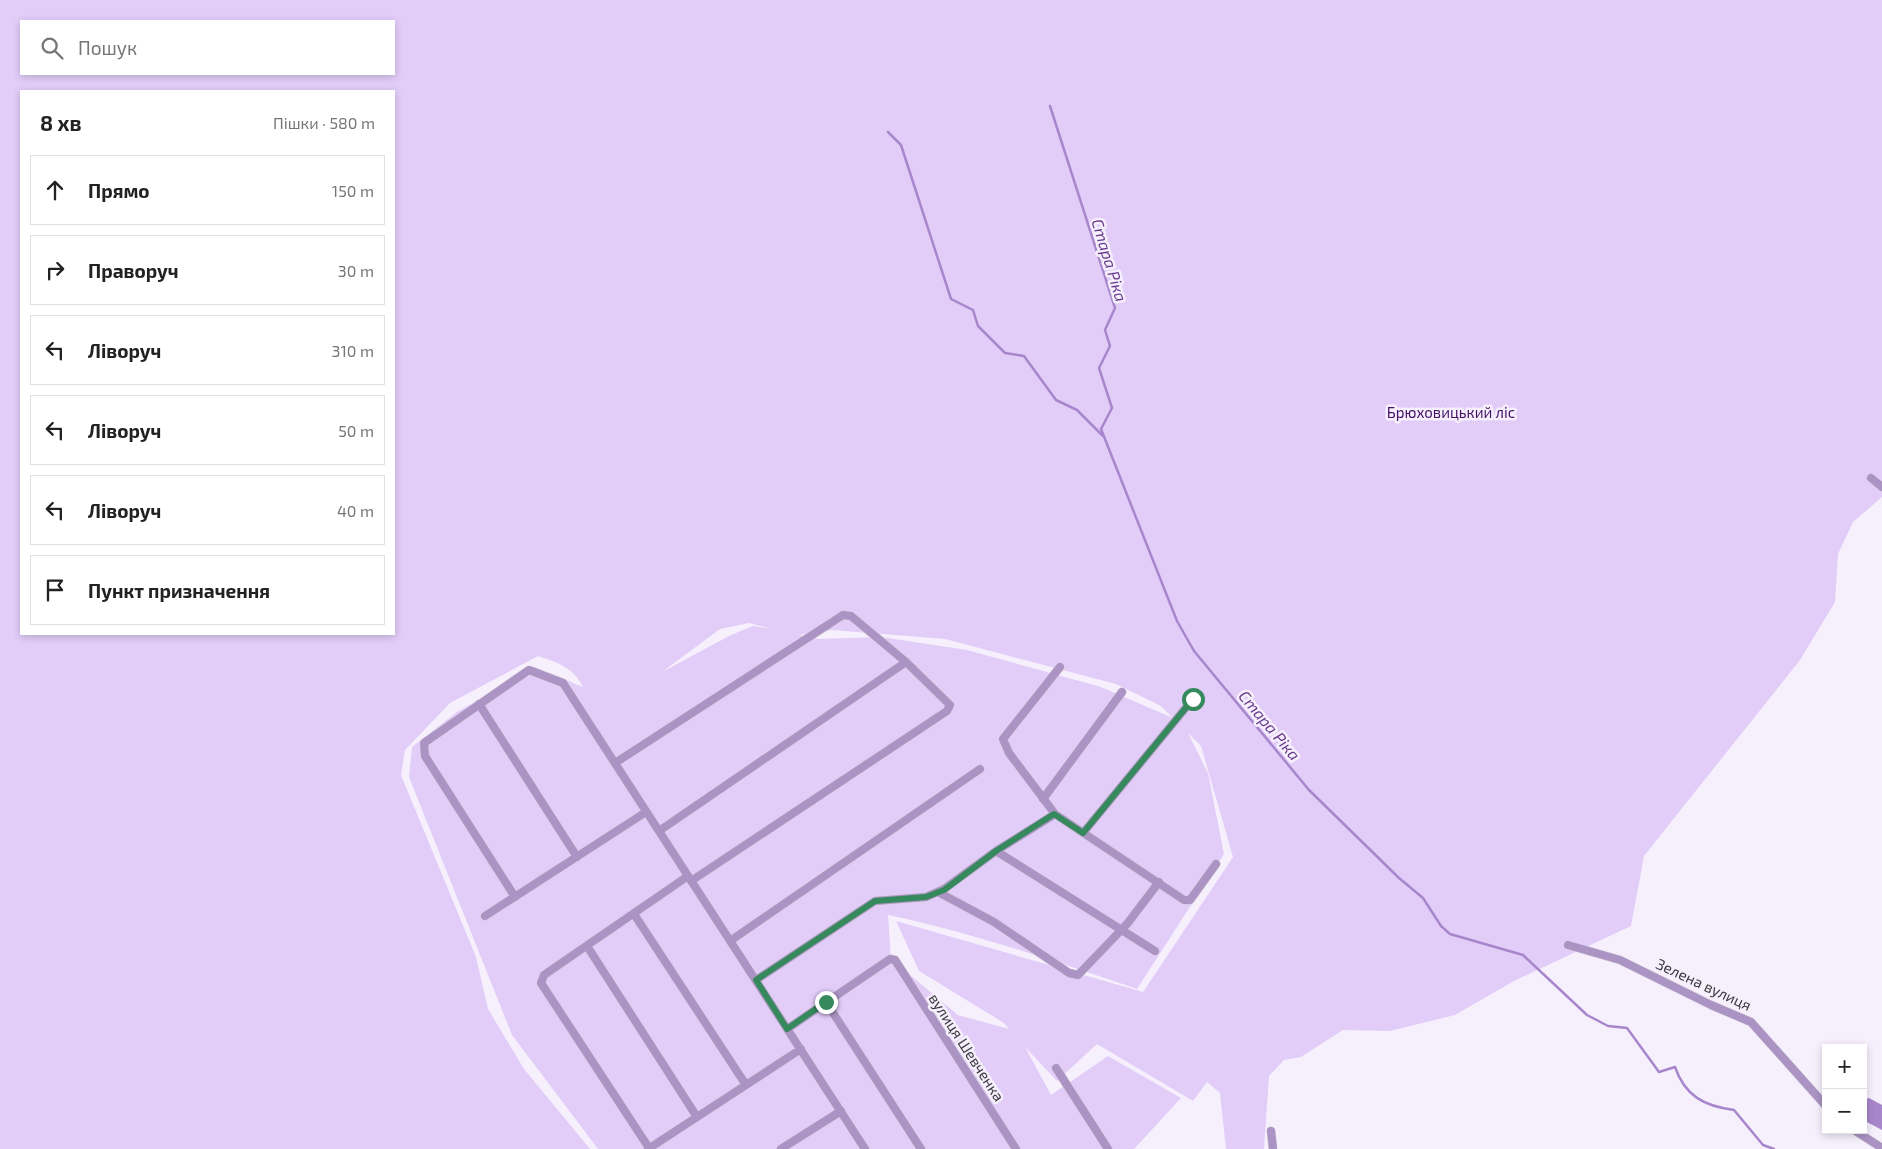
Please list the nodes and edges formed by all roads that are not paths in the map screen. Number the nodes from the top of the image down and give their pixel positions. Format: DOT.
graph roads {
  1 [pos="1871,478"];
  2 [pos="1882,487"];
  3 [pos="906,662"];
  4 [pos="1060,667"];
  5 [pos="1122,692"];
  6 [pos="1193,699"];
  7 [pos="479,704"];
  8 [pos="614,763"];
  9 [pos="980,769"];
  10 [pos="1043,799"];
  11 [pos="646,812"];
  12 [pos="1054,814"];
  13 [pos="659,831"];
  14 [pos="1083,833"];
  15 [pos="996,851"];
  16 [pos="577,856"];
  17 [pos="1216,864"];
  18 [pos="689,878"];
  19 [pos="1159,882"];
  20 [pos="938,892"];
  21 [pos="515,897"];
  22 [pos="634,914"];
  23 [pos="485,916"];
  24 [pos="1121,930"];
  25 [pos="730,941"];
  26 [pos="1568,945"];
  27 [pos="587,946"];
  28 [pos="1155,951"];
  29 [pos="756,980"];
  30 [pos="826,1002"];
  31 [pos="787,1029"];
  32 [pos="800,1050"];
  33 [pos="1056,1068"];
  34 [pos="746,1085"];
  35 [pos="1822,1101"];
  36 [pos="840,1111"];
  37 [pos="697,1117"];
  38 [pos="1272,1131"];
  39 [pos="1860,1134"];
  40 [pos="648,1148"];
  41 [pos="1882,1148"];
  42 [pos="781,1149"];
  43 [pos="865,1149"];
  44 [pos="921,1149"];
  45 [pos="1016,1149"];
  46 [pos="1108,1149"];
  47 [pos="1274,1149"];
  1 -- 2 [label="street"];
  3 -- 8 [label="street"];
  3 -- 13 [label="street"];
  3 -- 18 [label="street"];
  4 -- 10 [label="street"];
  5 -- 10 [label="street"];
  6 -- 14 [label="street"];
  7 -- 8 [label="street"];
  7 -- 16 [label="street"];
  7 -- 21 [label="street"];
  8 -- 11 [label="street"];
  9 -- 25 [label="street"];
  10 -- 12 [label="street"];
  11 -- 13 [label="street"];
  11 -- 16 [label="street"];
  12 -- 14 [label="street"];
  12 -- 15 [label="street"];
  13 -- 18 [label="street"];
  14 -- 19 [label="street"];
  15 -- 20 [label="street"];
  15 -- 24 [label="street"];
  16 -- 21 [label="street"];
  17 -- 19 [label="street"];
  18 -- 22 [label="street"];
  18 -- 25 [label="street"];
  19 -- 24 [label="street"];
  20 -- 24 [label="street"];
  20 -- 29 [label="street"];
  21 -- 23 [label="street"];
  22 -- 27 [label="street"];
  22 -- 34 [label="street"];
  24 -- 28 [label="street"];
  25 -- 29 [label="street"];
  26 -- 35 [label="street, Зелена вулиця"];
  27 -- 37 [label="street"];
  27 -- 40 [label="street"];
  29 -- 31 [label="street"];
  30 -- 31 [label="street"];
  30 -- 44 [label="street"];
  30 -- 45 [label="street, вулиця Шевченка"];
  31 -- 32 [label="street"];
  32 -- 34 [label="street"];
  32 -- 36 [label="street"];
  33 -- 46 [label="street"];
  34 -- 37 [label="street"];
  36 -- 42 [label="street"];
  36 -- 43 [label="street"];
  37 -- 40 [label="street"];
  38 -- 47 [label="street"];
  39 -- 41 [label="street"];
}
